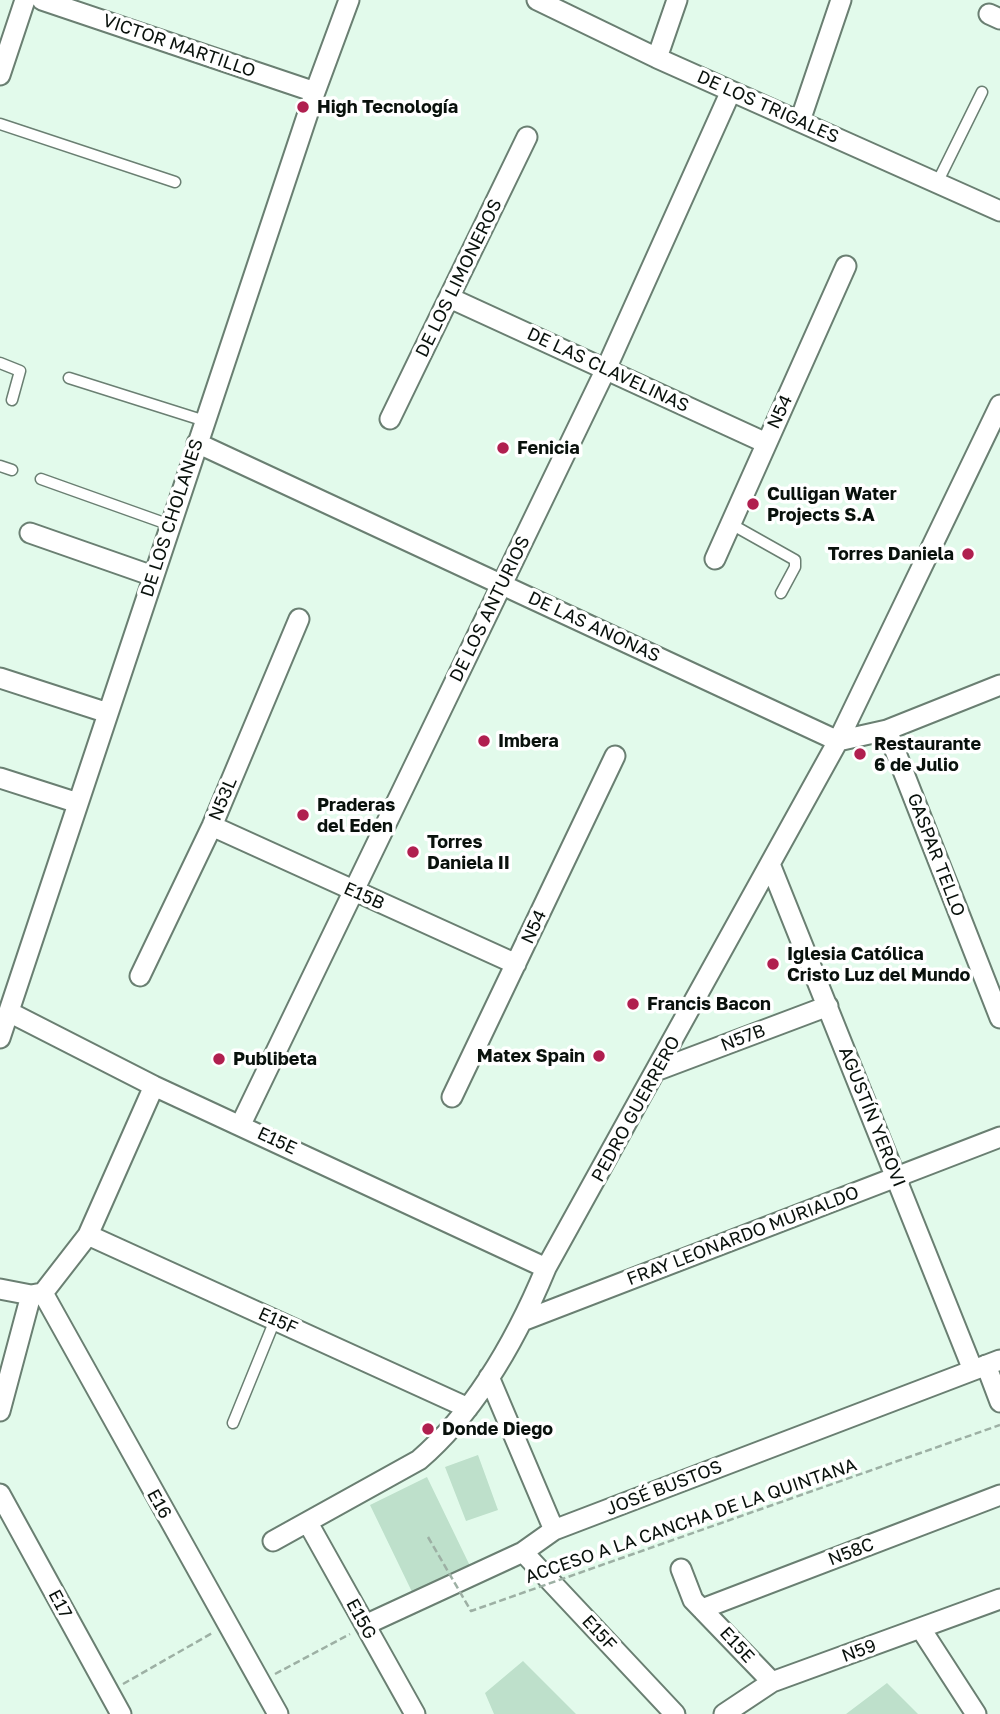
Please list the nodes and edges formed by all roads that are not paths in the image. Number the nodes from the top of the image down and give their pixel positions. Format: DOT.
graph roads {
  1 [pos="25,0"];
  2 [pos="42,0"];
  3 [pos="349,0"];
  4 [pos="537,0"];
  5 [pos="677,0"];
  6 [pos="841,0"];
  7 [pos="657,58"];
  8 [pos="0,75"];
  9 [pos="731,91"];
  10 [pos="315,92"];
  11 [pos="982,92"];
  12 [pos="800,121"];
  13 [pos="0,124"];
  14 [pos="527,137"];
  15 [pos="175,182"];
  16 [pos="937,183"];
  17 [pos="1000,211"];
  18 [pos="846,266"];
  19 [pos="450,298"];
  20 [pos="0,363"];
  21 [pos="607,369"];
  22 [pos="69,378"];
  23 [pos="12,400"];
  24 [pos="1000,405"];
  25 [pos="390,419"];
  26 [pos="205,421"];
  27 [pos="197,443"];
  28 [pos="766,443"];
  29 [pos="0,466"];
  30 [pos="12,470"];
  31 [pos="41,478"];
  32 [pos="732,524"];
  33 [pos="170,525"];
  34 [pos="30,533"];
  35 [pos="715,559"];
  36 [pos="153,576"];
  37 [pos="501,584"];
  38 [pos="781,593"];
  39 [pos="299,619"];
  40 [pos="0,678"];
  41 [pos="1000,685"];
  42 [pos="108,713"];
  43 [pos="887,730"];
  44 [pos="838,741"];
  45 [pos="615,756"];
  46 [pos="0,778"];
  47 [pos="78,803"];
  48 [pos="212,826"];
  49 [pos="771,864"];
  50 [pos="356,892"];
  51 [pos="516,964"];
  52 [pos="141,976"];
  53 [pos="8,1001"];
  54 [pos="828,1006"];
  55 [pos="1000,1018"];
  56 [pos="0,1038"];
  57 [pos="658,1070"];
  58 [pos="154,1086"];
  59 [pos="452,1097"];
  60 [pos="241,1124"];
  61 [pos="1000,1137"];
  62 [pos="896,1178"];
  63 [pos="88,1235"];
  64 [pos="546,1268"];
  65 [pos="0,1289"];
  66 [pos="37,1294"];
  67 [pos="275,1320"];
  68 [pos="525,1320"];
  69 [pos="986,1365"];
  70 [pos="489,1377"];
  71 [pos="1000,1402"];
  72 [pos="1,1407"];
  73 [pos="468,1408"];
  74 [pos="233,1423"];
  75 [pos="0,1494"];
  76 [pos="1000,1495"];
  77 [pos="308,1523"];
  78 [pos="554,1530"];
  79 [pos="273,1541"];
  80 [pos="523,1552"];
  81 [pos="681,1569"];
  82 [pos="1000,1599"];
  83 [pos="702,1609"];
  84 [pos="365,1625"];
  85 [pos="921,1629"];
  86 [pos="772,1682"];
  87 [pos="121,1714"];
  88 [pos="278,1714"];
  89 [pos="415,1714"];
  90 [pos="675,1714"];
  91 [pos="723,1714"];
  92 [pos="976,1714"];
  1 -- 8 [label="street"];
  2 -- 10 [label="street, VICTOR MARTILLO"];
  3 -- 10 [label="street, DE LOS CHOLANES"];
  4 -- 7 [label="street, DE LOS TRIGALES"];
  5 -- 7 [label="street"];
  6 -- 12 [label="street"];
  7 -- 9 [label="street, DE LOS TRIGALES"];
  9 -- 12 [label="street, DE LOS TRIGALES"];
  9 -- 21 [label="street, DE LOS ANTURIOS"];
  10 -- 26 [label="street, DE LOS CHOLANES"];
  11 -- 16 [label="lane"];
  12 -- 16 [label="street, DE LOS TRIGALES"];
  13 -- 15 [label="lane"];
  14 -- 19 [label="street, DE LOS LIMONEROS"];
  16 -- 17 [label="street, DE LOS TRIGALES"];
  18 -- 28 [label="street, N54"];
  19 -- 21 [label="street, DE LAS CLAVELINAS"];
  19 -- 25 [label="street, DE LOS LIMONEROS"];
  20 -- 23 [label="lane"];
  21 -- 28 [label="street, DE LAS CLAVELINAS"];
  21 -- 37 [label="street, DE LOS ANTURIOS"];
  22 -- 26 [label="lane"];
  24 -- 44 [label="street, PEDRO GUERRERO"];
  26 -- 27 [label="street, DE LOS CHOLANES"];
  27 -- 33 [label="street, DE LOS CHOLANES"];
  27 -- 37 [label="street, DE LAS ANONAS"];
  28 -- 32 [label="street, N54"];
  29 -- 30 [label="lane"];
  31 -- 33 [label="lane"];
  32 -- 35 [label="street, N54"];
  32 -- 38 [label="lane"];
  33 -- 36 [label="street, DE LOS CHOLANES"];
  34 -- 36 [label="street"];
  36 -- 42 [label="street, DE LOS CHOLANES"];
  37 -- 44 [label="street, DE LAS ANONAS"];
  37 -- 50 [label="street, DE LOS ANTURIOS"];
  39 -- 48 [label="street, N53L"];
  40 -- 42 [label="street"];
  41 -- 43 [label="street"];
  42 -- 47 [label="street, DE LOS CHOLANES"];
  43 -- 44 [label="street"];
  43 -- 55 [label="street, GASPAR TELLO"];
  44 -- 49 [label="street, PEDRO GUERRERO"];
  45 -- 51 [label="street, N54"];
  46 -- 47 [label="street"];
  47 -- 53 [label="street, DE LOS CHOLANES"];
  48 -- 50 [label="street, E15B"];
  48 -- 52 [label="street, N53L"];
  49 -- 54 [label="street, AGUSTÍN YEROVI"];
  49 -- 57 [label="street, PEDRO GUERRERO"];
  50 -- 51 [label="street, E15B"];
  50 -- 60 [label="street, DE LOS ANTURIOS"];
  51 -- 59 [label="street, N54"];
  53 -- 56 [label="street, DE LOS CHOLANES"];
  53 -- 58 [label="street, E15E"];
  54 -- 57 [label="street, N57B"];
  54 -- 62 [label="street, AGUSTÍN YEROVI"];
  57 -- 64 [label="street, PEDRO GUERRERO"];
  58 -- 60 [label="street, E15E"];
  58 -- 63 [label="street"];
  60 -- 64 [label="street, E15E"];
  61 -- 62 [label="street, FRAY LEONARDO MURIALDO"];
  62 -- 68 [label="street, FRAY LEONARDO MURIALDO"];
  62 -- 69 [label="street, AGUSTÍN YEROVI"];
  63 -- 66 [label="street"];
  63 -- 67 [label="street, E15F"];
  64 -- 68 [label="street, PEDRO GUERRERO"];
  65 -- 66 [label="street"];
  66 -- 72 [label="street"];
  66 -- 88 [label="street, E16"];
  67 -- 73 [label="street, E15F"];
  67 -- 74 [label="lane"];
  68 -- 70 [label="street, PEDRO GUERRERO"];
  69 -- 71 [label="street, AGUSTÍN YEROVI"];
  69 -- 78 [label="street, JOSÉ BUSTOS"];
  70 -- 73 [label="street, PEDRO GUERRERO"];
  70 -- 78 [label="street"];
  73 -- 77 [label="street, PEDRO GUERRERO"];
  75 -- 87 [label="street, E17"];
  76 -- 83 [label="street, N58C"];
  77 -- 79 [label="street, PEDRO GUERRERO"];
  77 -- 84 [label="street, E15G"];
  78 -- 80 [label="street, JOSÉ BUSTOS"];
  80 -- 84 [label="street, JOSÉ BUSTOS"];
  80 -- 90 [label="street, E15F"];
  81 -- 83 [label="street, E15E"];
  82 -- 85 [label="street, N59"];
  83 -- 86 [label="street, E15E"];
  84 -- 89 [label="street, E15G"];
  85 -- 86 [label="street, N59"];
  85 -- 92 [label="street"];
  86 -- 91 [label="street, N59"];
}
